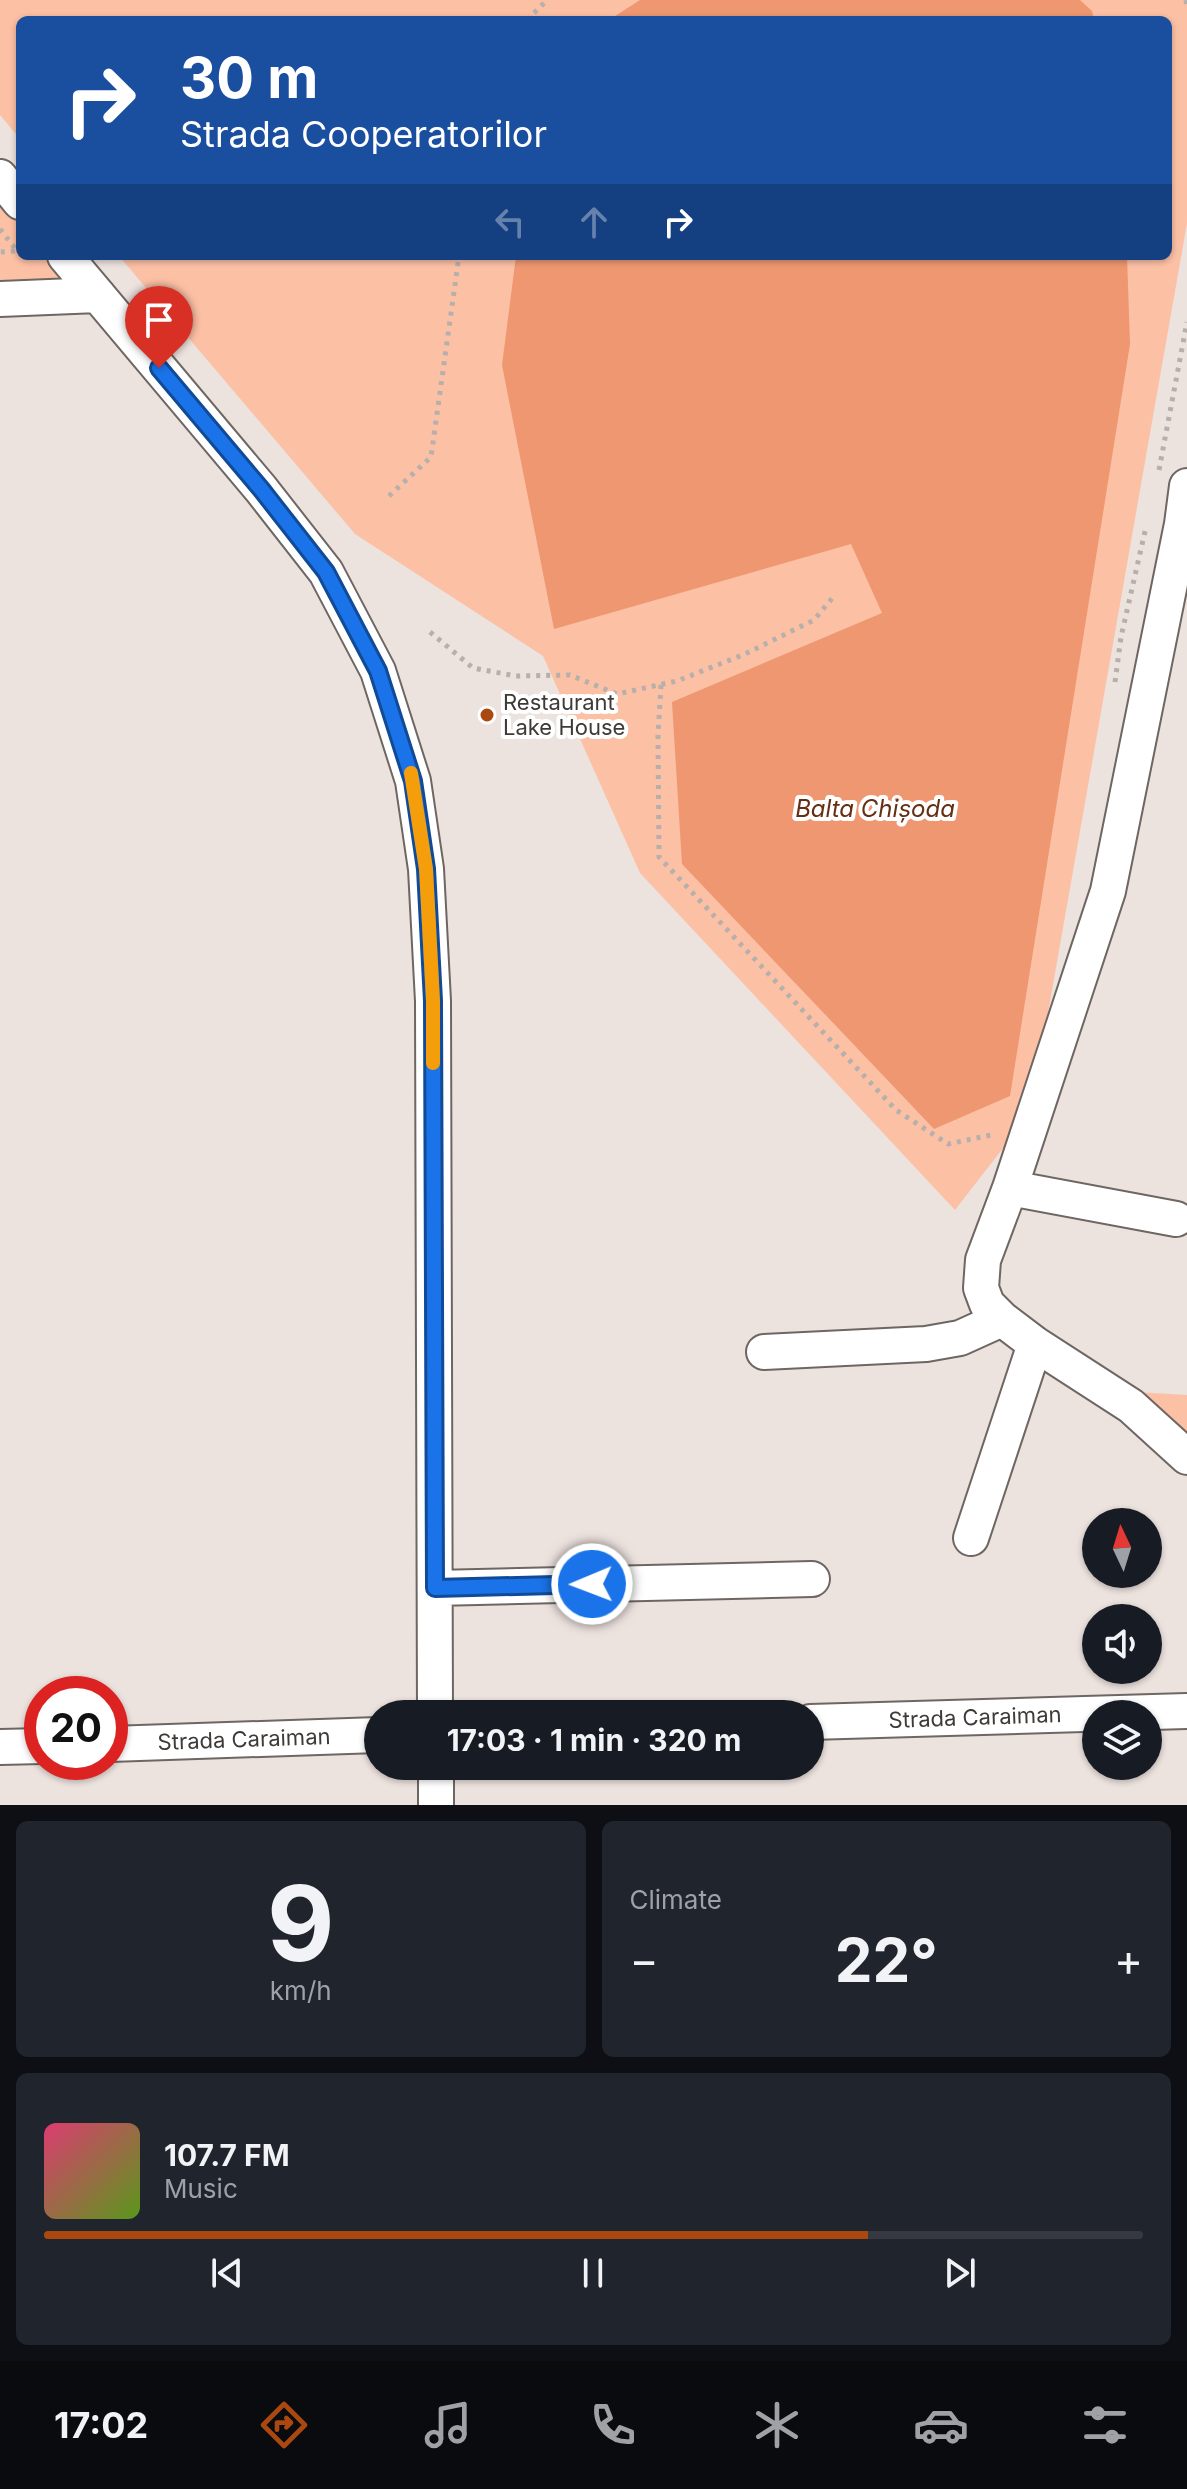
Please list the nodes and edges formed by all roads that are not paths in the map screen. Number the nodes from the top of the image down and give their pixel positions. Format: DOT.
graph roads {
  1 [pos="0,177"];
  2 [pos="16,197"];
  3 [pos="68,260"];
  4 [pos="98,295"];
  5 [pos="0,299"];
  6 [pos="1172,479"];
  7 [pos="1010,1188"];
  8 [pos="1176,1219"];
  9 [pos="1002,1319"];
  10 [pos="1035,1344"];
  11 [pos="764,1352"];
  12 [pos="1187,1457"];
  13 [pos="971,1538"];
  14 [pos="812,1579"];
  15 [pos="435,1588"];
  16 [pos="435,1700"];
  17 [pos="1187,1711"];
  18 [pos="824,1722"];
  19 [pos="364,1735"];
  20 [pos="128,1743"];
  21 [pos="24,1746"];
  22 [pos="0,1747"];
  23 [pos="436,1780"];
  24 [pos="436,1805"];
  1 -- 2 [label="street"];
  3 -- 4 [label="street"];
  4 -- 5 [label="street"];
  4 -- 15 [label="street"];
  6 -- 7 [label="street"];
  7 -- 8 [label="street"];
  7 -- 9 [label="street"];
  9 -- 10 [label="street"];
  9 -- 11 [label="street"];
  10 -- 12 [label="street"];
  10 -- 13 [label="street"];
  14 -- 15 [label="street"];
  15 -- 16 [label="street"];
  17 -- 18 [label="street, Strada Caraiman"];
  19 -- 20 [label="street, Strada Caraiman"];
  21 -- 22 [label="street"];
  23 -- 24 [label="street"];
}
